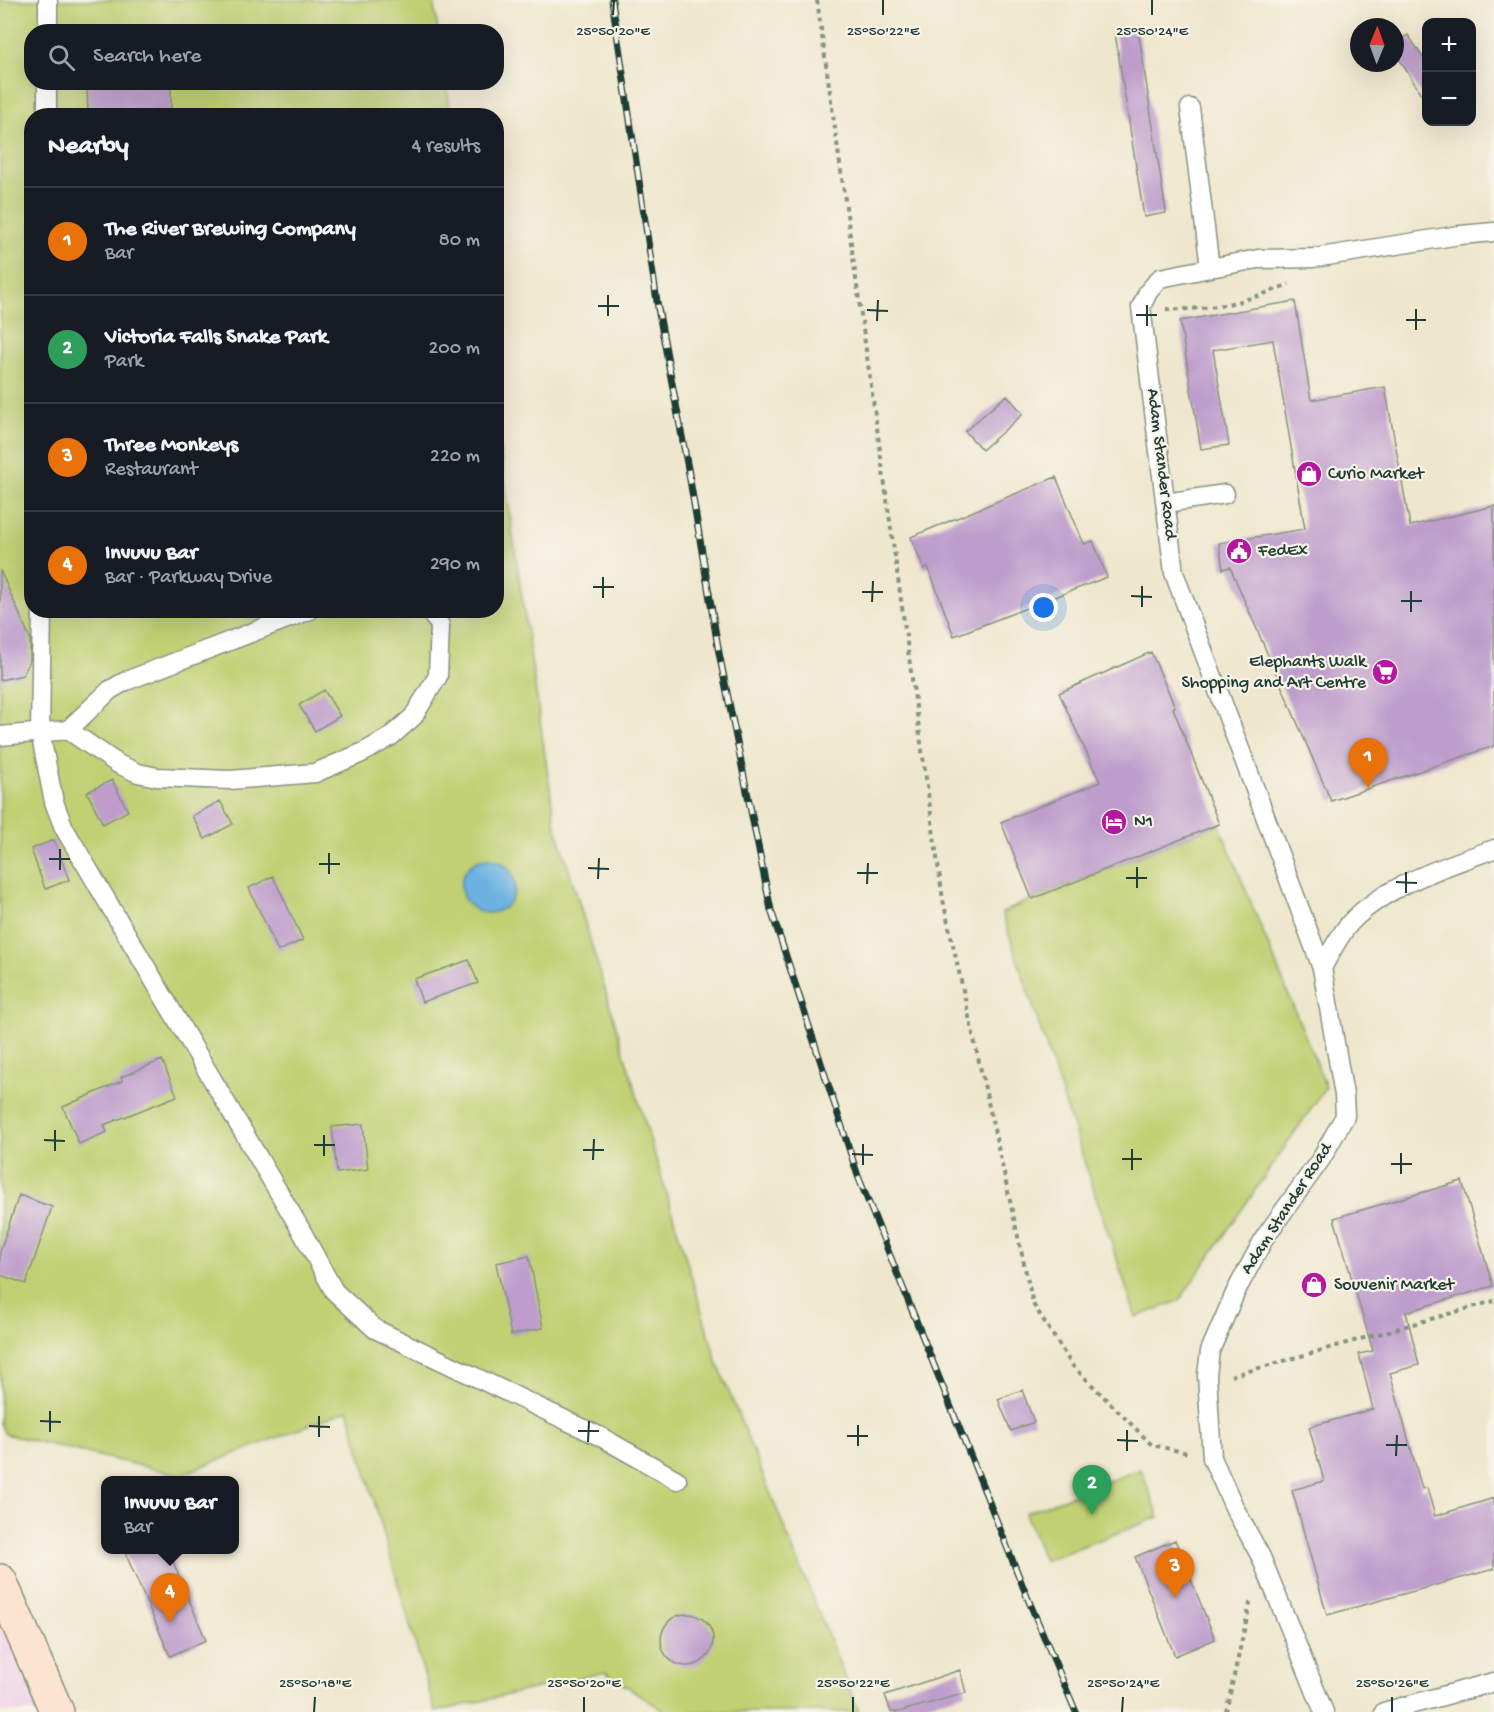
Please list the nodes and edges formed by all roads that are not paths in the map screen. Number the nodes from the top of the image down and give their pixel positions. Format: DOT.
graph roads {
  1 [pos="48,0"];
  2 [pos="48,24"];
  3 [pos="47,90"];
  4 [pos="47,108"];
  5 [pos="1190,108"];
  6 [pos="1494,232"];
  7 [pos="1210,268"];
  8 [pos="1225,494"];
  9 [pos="1166,503"];
  10 [pos="42,618"];
  11 [pos="289,618"];
  12 [pos="434,618"];
  13 [pos="68,730"];
  14 [pos="40,732"];
  15 [pos="0,736"];
  16 [pos="1494,849"];
  17 [pos="1322,968"];
  18 [pos="677,1480"];
  19 [pos="0,1581"];
  20 [pos="1494,1682"];
  21 [pos="57,1712"];
  22 [pos="1324,1712"];
  23 [pos="1384,1712"];
  1 -- 2 [label="lane"];
  3 -- 4 [label="lane"];
  5 -- 7 [label="lane"];
  6 -- 7 [label="lane"];
  7 -- 9 [label="lane, Adam Stander Road"];
  8 -- 9 [label="lane"];
  9 -- 17 [label="lane, Adam Stander Road"];
  10 -- 14 [label="lane"];
  11 -- 13 [label="lane"];
  12 -- 13 [label="lane"];
  13 -- 14 [label="lane"];
  14 -- 15 [label="lane"];
  14 -- 18 [label="lane"];
  16 -- 17 [label="lane"];
  17 -- 22 [label="lane, Adam Stander Road"];
  19 -- 21 [label="street"];
  20 -- 23 [label="lane"];
}
